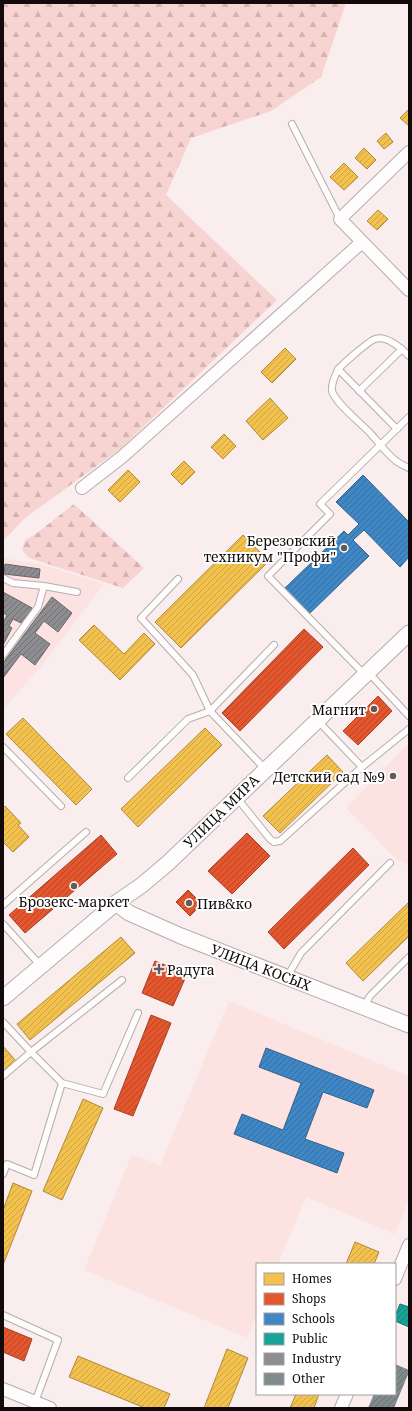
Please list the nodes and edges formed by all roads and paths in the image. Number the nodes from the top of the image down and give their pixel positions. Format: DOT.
graph roads {
  1 [pos="292,124"];
  2 [pos="409,152"];
  3 [pos="340,219"];
  4 [pos="362,242"];
  5 [pos="409,290"];
  6 [pos="402,349"];
  7 [pos="409,356"];
  8 [pos="338,369"];
  9 [pos="359,391"];
  10 [pos="409,417"];
  11 [pos="396,430"];
  12 [pos="381,446"];
  13 [pos="409,468"];
  14 [pos="82,488"];
  15 [pos="3,578"];
  16 [pos="178,579"];
  17 [pos="44,586"];
  18 [pos="77,592"];
  19 [pos="409,633"];
  20 [pos="274,645"];
  21 [pos="3,655"];
  22 [pos="366,674"];
  23 [pos="210,711"];
  24 [pos="409,716"];
  25 [pos="317,719"];
  26 [pos="409,729"];
  27 [pos="3,747"];
  28 [pos="362,767"];
  29 [pos="265,769"];
  30 [pos="128,778"];
  31 [pos="236,797"];
  32 [pos="61,806"];
  33 [pos="86,832"];
  34 [pos="390,863"];
  35 [pos="116,903"];
  36 [pos="3,905"];
  37 [pos="3,924"];
  38 [pos="409,957"];
  39 [pos="41,966"];
  40 [pos="287,977"];
  41 [pos="122,980"];
  42 [pos="3,998"];
  43 [pos="364,1007"];
  44 [pos="138,1013"];
  45 [pos="3,1022"];
  46 [pos="409,1026"];
  47 [pos="31,1052"];
  48 [pos="3,1076"];
  49 [pos="62,1083"];
  50 [pos="3,1174"];
  51 [pos="409,1245"];
  52 [pos="396,1277"];
  53 [pos="3,1315"];
  54 [pos="3,1389"];
  55 [pos="347,1395"];
  56 [pos="35,1402"];
  57 [pos="50,1408"];
  58 [pos="341,1408"];
  1 -- 3 [label="lane"];
  2 -- 3 [label="street"];
  3 -- 4 [label="street"];
  4 -- 5 [label="street"];
  4 -- 14 [label="street"];
  6 -- 7 [label="lane"];
  6 -- 8 [label="lane"];
  6 -- 9 [label="lane"];
  8 -- 9 [label="lane"];
  8 -- 12 [label="lane"];
  9 -- 11 [label="lane"];
  10 -- 11 [label="lane"];
  11 -- 12 [label="lane"];
  12 -- 13 [label="lane"];
  12 -- 22 [label="lane"];
  15 -- 17 [label="lane"];
  16 -- 23 [label="lane"];
  17 -- 18 [label="lane"];
  17 -- 21 [label="lane"];
  19 -- 22 [label="street, УЛИЦА МИРА"];
  20 -- 23 [label="lane"];
  22 -- 24 [label="lane"];
  22 -- 25 [label="street, УЛИЦА МИРА"];
  23 -- 29 [label="lane"];
  23 -- 30 [label="lane"];
  25 -- 28 [label="lane"];
  25 -- 29 [label="street, УЛИЦА МИРА"];
  26 -- 28 [label="lane"];
  27 -- 32 [label="lane"];
  28 -- 31 [label="lane"];
  29 -- 31 [label="street, УЛИЦА МИРА"];
  31 -- 35 [label="street, УЛИЦА МИРА"];
  33 -- 36 [label="lane"];
  34 -- 40 [label="lane"];
  35 -- 39 [label="street, УЛИЦА МИРА"];
  35 -- 40 [label="street, УЛИЦА КОСЫХ"];
  37 -- 39 [label="lane"];
  38 -- 43 [label="lane"];
  39 -- 42 [label="street, УЛИЦА МИРА"];
  40 -- 43 [label="street, УЛИЦА КОСЫХ"];
  41 -- 47 [label="lane"];
  43 -- 46 [label="street, УЛИЦА КОСЫХ"];
  44 -- 49 [label="lane"];
  45 -- 47 [label="lane"];
  47 -- 48 [label="lane"];
  47 -- 49 [label="lane"];
  49 -- 50 [label="lane"];
  51 -- 52 [label="street"];
  53 -- 56 [label="lane"];
  54 -- 56 [label="street"];
  55 -- 58 [label="street"];
  56 -- 57 [label="street"];
}
